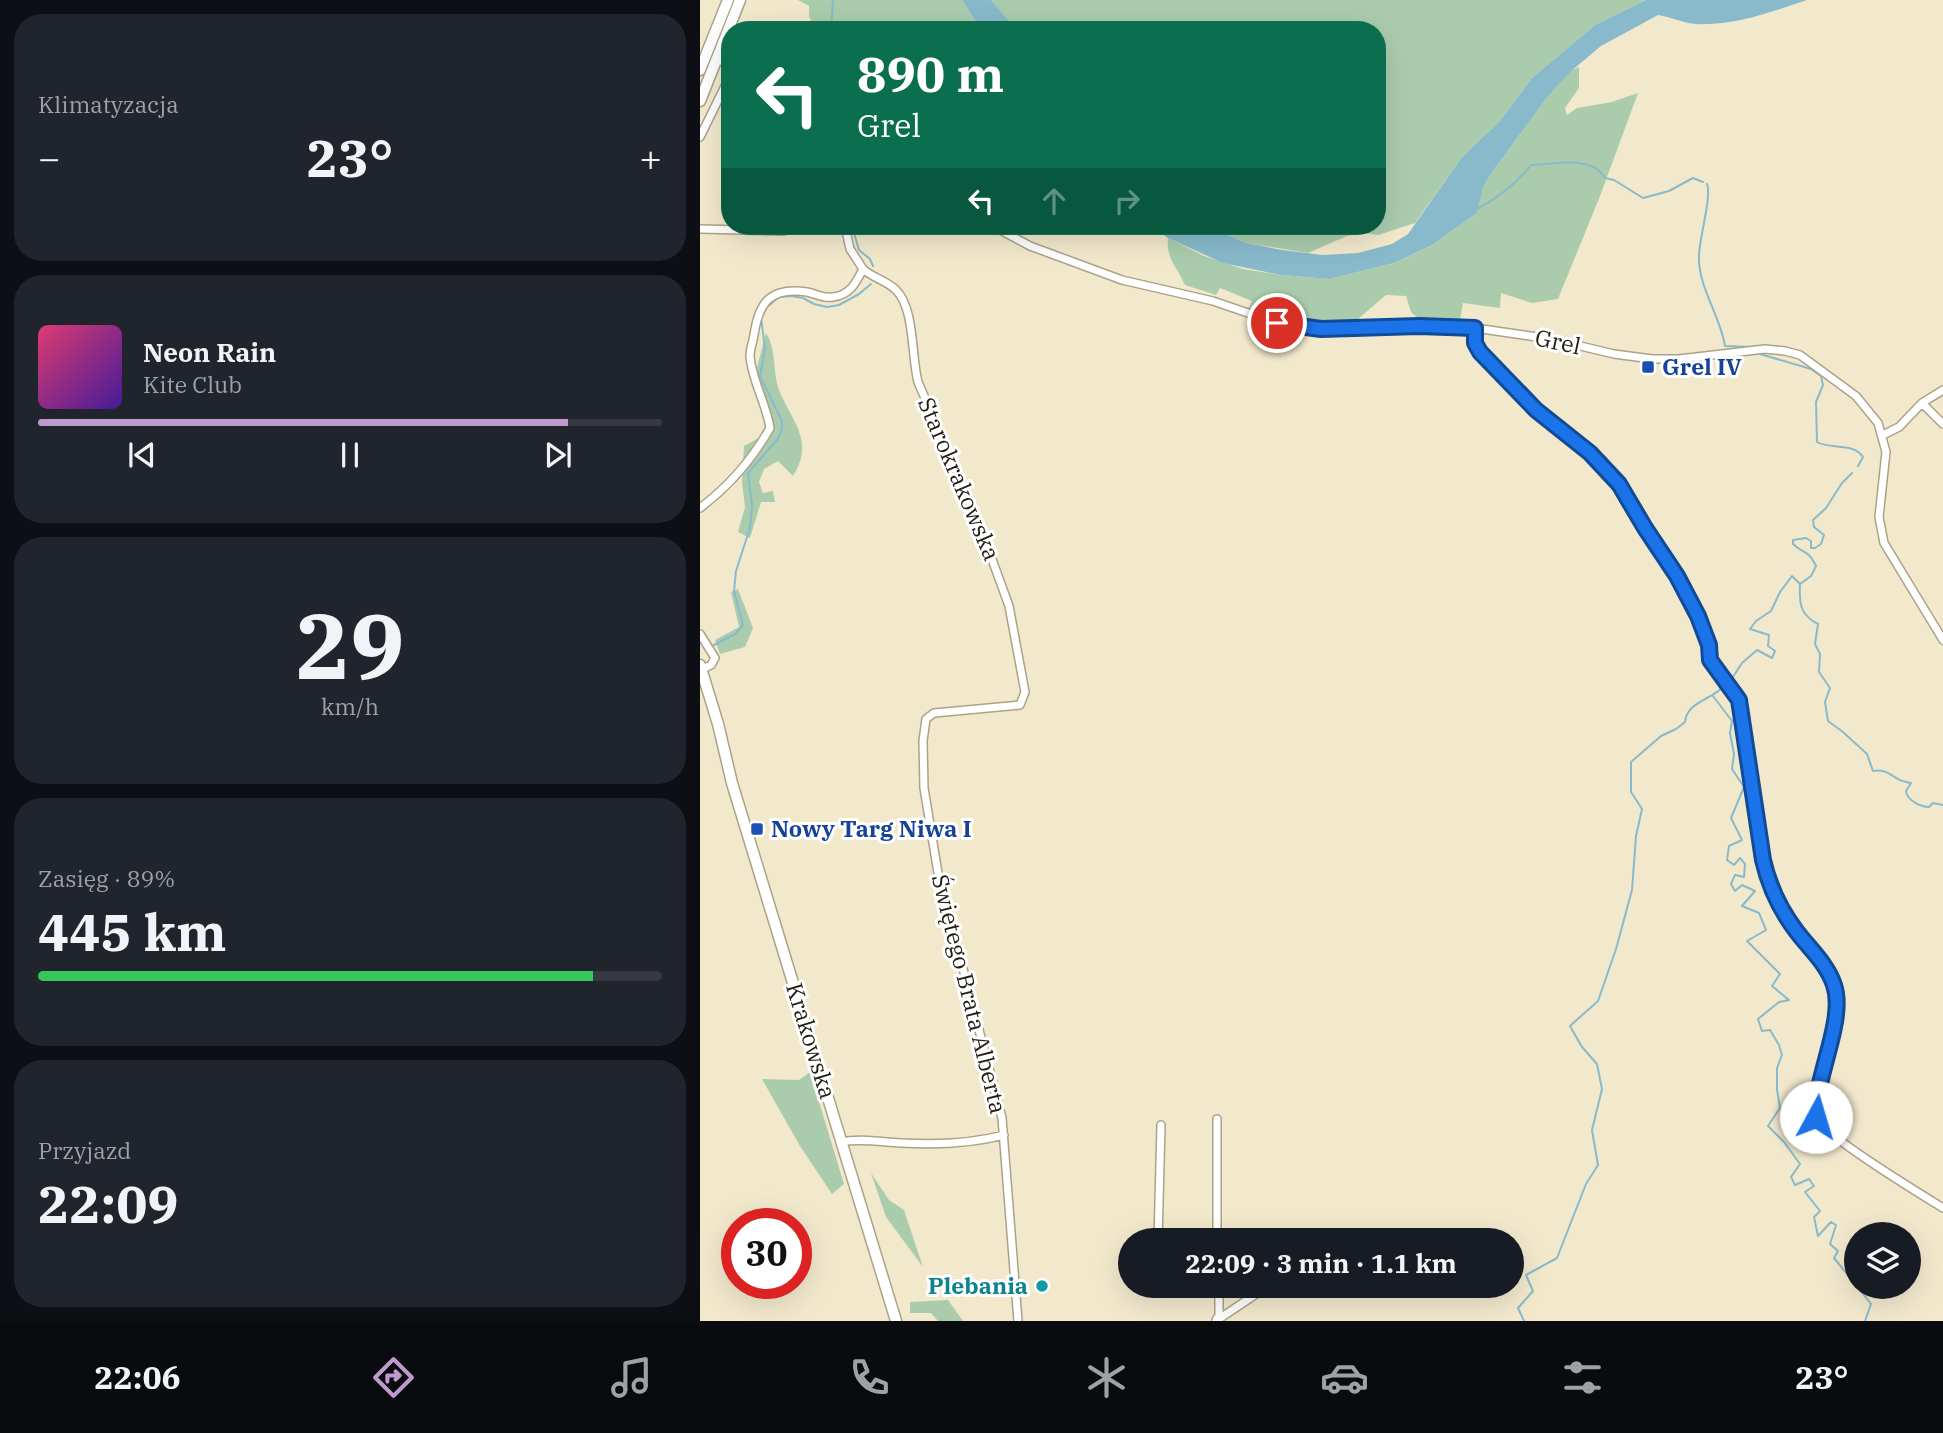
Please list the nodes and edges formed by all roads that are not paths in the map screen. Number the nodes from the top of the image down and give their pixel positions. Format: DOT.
graph roads {
  1 [pos="728,0"];
  2 [pos="740,0"];
  3 [pos="732,21"];
  4 [pos="721,48"];
  5 [pos="700,70"];
  6 [pos="721,94"];
  7 [pos="700,101"];
  8 [pos="700,137"];
  9 [pos="700,229"];
  10 [pos="721,230"];
  11 [pos="847,235"];
  12 [pos="1010,235"];
  13 [pos="863,270"];
  14 [pos="1475,328"];
  15 [pos="1943,390"];
  16 [pos="1923,403"];
  17 [pos="1943,424"];
  18 [pos="1883,435"];
  19 [pos="700,508"];
  20 [pos="700,634"];
  21 [pos="1943,640"];
  22 [pos="701,668"];
  23 [pos="702,685"];
  24 [pos="1017,706"];
  25 [pos="1217,1119"];
  26 [pos="1161,1125"];
  27 [pos="1004,1135"];
  28 [pos="841,1142"];
  29 [pos="1943,1208"];
  30 [pos="1158,1228"];
  31 [pos="1217,1228"];
  32 [pos="1219,1298"];
  33 [pos="1250,1298"];
  34 [pos="896,1321"];
  35 [pos="1018,1321"];
  36 [pos="1215,1321"];
  1 -- 5 [label="main road"];
  2 -- 3 [label="main road"];
  4 -- 7 [label="main road"];
  6 -- 8 [label="street"];
  9 -- 10 [label="street"];
  11 -- 13 [label="street"];
  12 -- 14 [label="street, Grel"];
  13 -- 19 [label="street"];
  13 -- 24 [label="street, Starokrakowska"];
  14 -- 18 [label="street, Grel"];
  14 -- 29 [label="street"];
  15 -- 16 [label="street"];
  16 -- 17 [label="street"];
  16 -- 18 [label="street"];
  18 -- 21 [label="street, Grel"];
  20 -- 22 [label="street"];
  22 -- 23 [label="main road, Krakowska"];
  23 -- 28 [label="main road, Krakowska"];
  24 -- 27 [label="street, Świętego Brata Alberta"];
  25 -- 31 [label="street"];
  26 -- 30 [label="street"];
  27 -- 28 [label="street"];
  27 -- 35 [label="street, Świętego Brata Alberta"];
  28 -- 34 [label="main road, Krakowska"];
  32 -- 36 [label="street"];
  33 -- 36 [label="street"];
}
